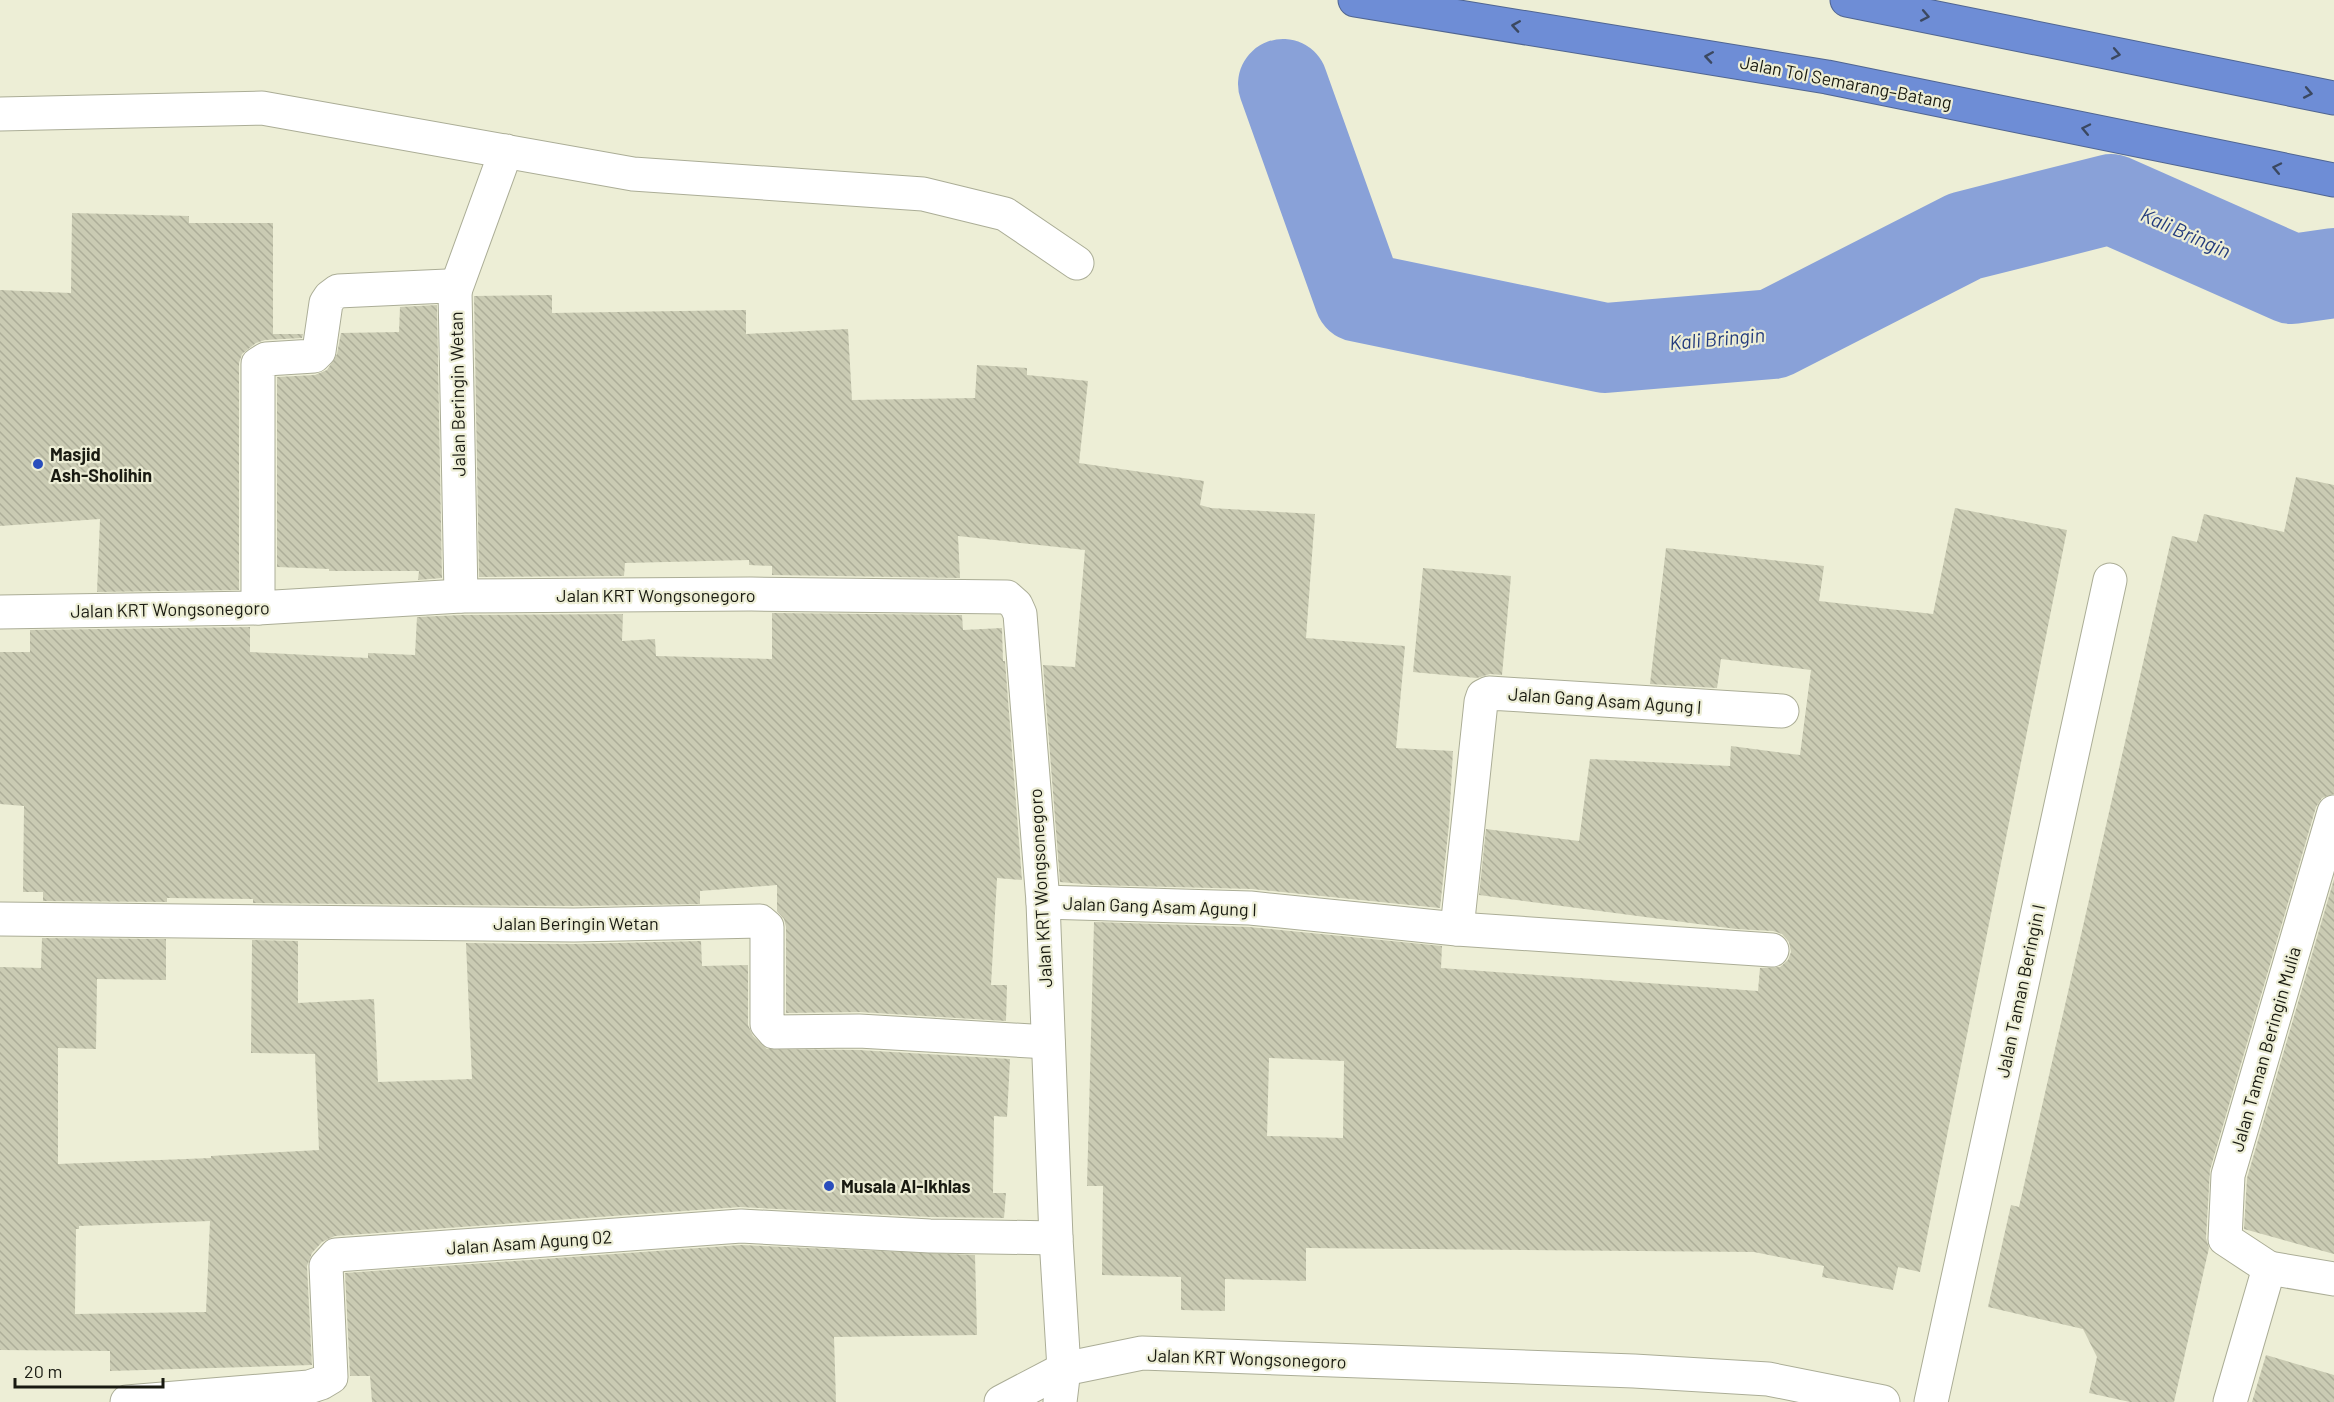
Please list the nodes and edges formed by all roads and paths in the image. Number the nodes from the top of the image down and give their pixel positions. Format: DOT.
graph roads {
  1 [pos="1847,0"];
  2 [pos="1361,1"];
  3 [pos="2334,98"];
  4 [pos="0,114"];
  5 [pos="506,152"];
  6 [pos="2334,180"];
  7 [pos="1077,263"];
  8 [pos="455,291"];
  9 [pos="2110,580"];
  10 [pos="462,596"];
  11 [pos="258,608"];
  12 [pos="0,612"];
  13 [pos="1782,711"];
  14 [pos="2334,812"];
  15 [pos="1043,902"];
  16 [pos="0,919"];
  17 [pos="1456,929"];
  18 [pos="1772,950"];
  19 [pos="1048,1042"];
  20 [pos="1056,1238"];
  21 [pos="2269,1268"];
  22 [pos="2334,1279"];
  23 [pos="1064,1369"];
  24 [pos="127,1402"];
  25 [pos="1001,1402"];
  26 [pos="1060,1402"];
  27 [pos="1883,1402"];
  28 [pos="1931,1402"];
  29 [pos="2230,1402"];
  1 -- 3 [label="highway, one-way"];
  6 -- 2 [label="highway, Jalan Tol Semarang–Batang, one-way"];
  4 -- 5 [label="street"];
  5 -- 7 [label="street"];
  5 -- 8 [label="street"];
  8 -- 10 [label="street, Jalan Beringin Wetan"];
  8 -- 11 [label="street, Jalan Beringin Wetan"];
  9 -- 28 [label="street, Jalan Taman Beringin I"];
  10 -- 11 [label="street, Jalan KRT Wongsonegoro"];
  10 -- 15 [label="street, Jalan KRT Wongsonegoro"];
  11 -- 12 [label="street, Jalan KRT Wongsonegoro"];
  13 -- 17 [label="street, Jalan Gang Asam Agung I"];
  14 -- 21 [label="street, Jalan Taman Beringin Mulia"];
  15 -- 17 [label="street, Jalan Gang Asam Agung I"];
  15 -- 19 [label="street, Jalan KRT Wongsonegoro"];
  16 -- 19 [label="street, Jalan Beringin Wetan"];
  17 -- 18 [label="street, Jalan Gang Asam Agung I"];
  19 -- 20 [label="street, Jalan KRT Wongsonegoro"];
  20 -- 23 [label="street, Jalan KRT Wongsonegoro"];
  20 -- 24 [label="street, Jalan Asam Agung 02"];
  21 -- 22 [label="street, Jalan Taman Beringin Mulia"];
  21 -- 29 [label="street"];
  23 -- 25 [label="street"];
  23 -- 26 [label="street"];
  23 -- 27 [label="street, Jalan KRT Wongsonegoro"];
}
